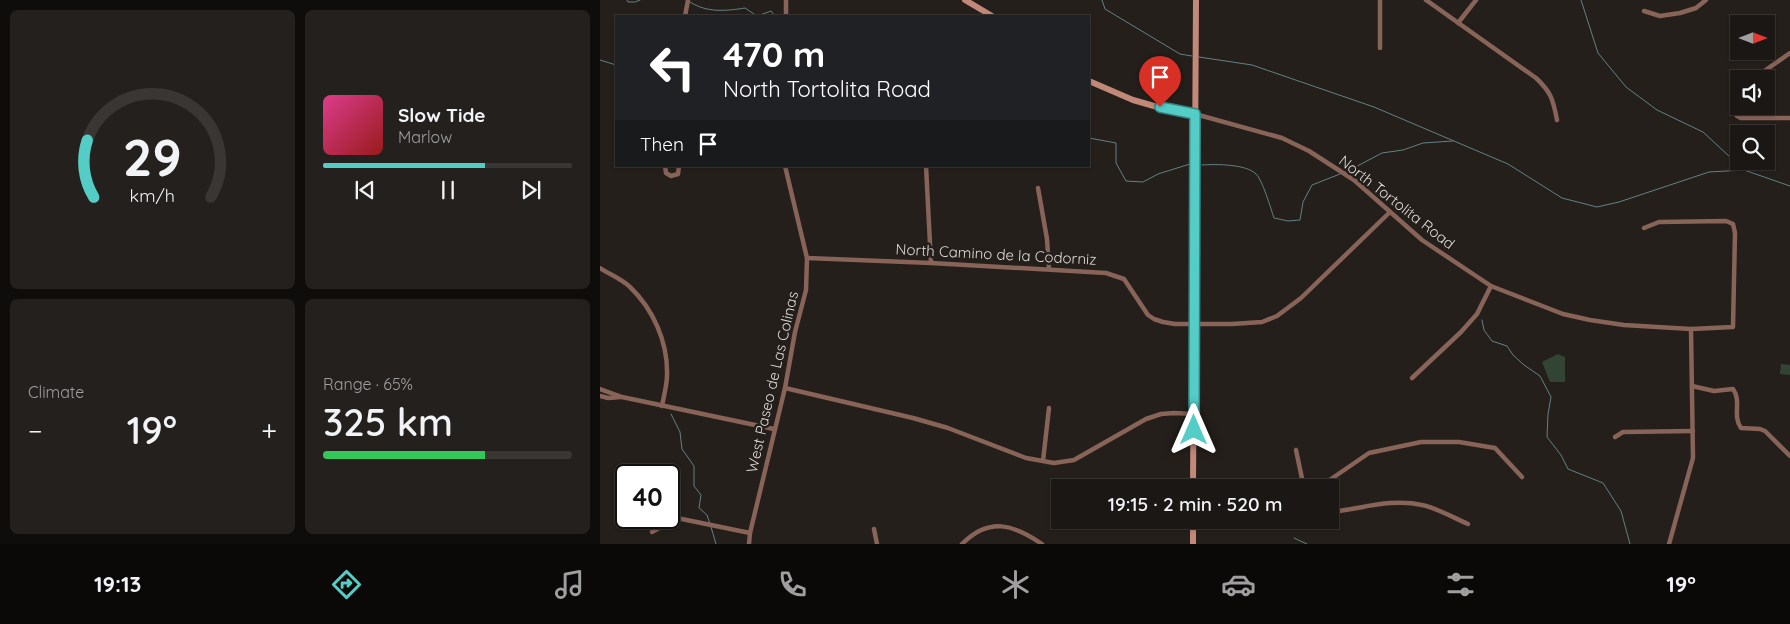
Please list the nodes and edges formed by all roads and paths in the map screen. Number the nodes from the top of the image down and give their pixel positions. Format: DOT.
graph roads {
  1 [pos="688,0"];
  2 [pos="786,0"];
  3 [pos="965,0"];
  4 [pos="1196,0"];
  5 [pos="1380,0"];
  6 [pos="1426,0"];
  7 [pos="1476,0"];
  8 [pos="1706,0"];
  9 [pos="1644,11"];
  10 [pos="685,15"];
  11 [pos="786,15"];
  12 [pos="990,15"];
  13 [pos="1458,23"];
  14 [pos="1380,48"];
  15 [pos="1790,53"];
  16 [pos="1766,70"];
  17 [pos="1090,81"];
  18 [pos="1195,114"];
  19 [pos="1736,115"];
  20 [pos="1790,118"];
  21 [pos="1558,120"];
  22 [pos="666,167"];
  23 [pos="679,167"];
  24 [pos="785,167"];
  25 [pos="926,167"];
  26 [pos="1038,188"];
  27 [pos="1390,212"];
  28 [pos="1644,228"];
  29 [pos="807,258"];
  30 [pos="931,263"];
  31 [pos="600,268"];
  32 [pos="1049,269"];
  33 [pos="1491,286"];
  34 [pos="1194,324"];
  35 [pos="1691,329"];
  36 [pos="1412,378"];
  37 [pos="1692,386"];
  38 [pos="785,388"];
  39 [pos="600,389"];
  40 [pos="600,396"];
  41 [pos="622,397"];
  42 [pos="662,406"];
  43 [pos="1050,408"];
  44 [pos="1194,414"];
  45 [pos="774,429"];
  46 [pos="1693,431"];
  47 [pos="1615,437"];
  48 [pos="1296,450"];
  49 [pos="1790,456"];
  50 [pos="1043,461"];
  51 [pos="1522,477"];
  52 [pos="1193,479"];
  53 [pos="1302,479"];
  54 [pos="1331,479"];
  55 [pos="1339,511"];
  56 [pos="1468,524"];
  57 [pos="874,529"];
  58 [pos="1193,529"];
  59 [pos="652,532"];
  60 [pos="750,533"];
  61 [pos="749,544"];
  62 [pos="877,544"];
  63 [pos="962,544"];
  64 [pos="1042,544"];
  65 [pos="1193,544"];
  66 [pos="1669,544"];
  1 -- 10 [label="street"];
  2 -- 11 [label="street"];
  3 -- 12 [label="street"];
  4 -- 18 [label="street"];
  5 -- 14 [label="street"];
  6 -- 13 [label="street"];
  7 -- 13 [label="street"];
  8 -- 9 [label="street"];
  13 -- 21 [label="street"];
  15 -- 16 [label="street"];
  17 -- 18 [label="street, North Tortolita Road"];
  18 -- 27 [label="street, North Tortolita Road"];
  18 -- 34 [label="street"];
  19 -- 20 [label="street"];
  22 -- 23 [label="street"];
  24 -- 29 [label="street, West Paseo de Las Colinas"];
  25 -- 30 [label="street"];
  26 -- 32 [label="street"];
  27 -- 33 [label="street, North Tortolita Road"];
  27 -- 34 [label="street, North Camino de la Codorniz"];
  28 -- 35 [label="street, North Tortolita Road"];
  29 -- 30 [label="street, North Camino de la Codorniz"];
  29 -- 38 [label="street, West Paseo de Las Colinas"];
  30 -- 32 [label="street, North Camino de la Codorniz"];
  31 -- 42 [label="street"];
  32 -- 34 [label="street, North Camino de la Codorniz"];
  33 -- 35 [label="street, North Tortolita Road"];
  33 -- 36 [label="street"];
  34 -- 44 [label="street"];
  35 -- 37 [label="street"];
  37 -- 46 [label="street"];
  37 -- 49 [label="street"];
  38 -- 45 [label="street, West Paseo de Las Colinas"];
  38 -- 50 [label="street"];
  39 -- 41 [label="street"];
  40 -- 41 [label="street"];
  41 -- 42 [label="street"];
  42 -- 45 [label="street"];
  43 -- 50 [label="street"];
  44 -- 50 [label="street"];
  44 -- 52 [label="street"];
  45 -- 60 [label="street, West Paseo de Las Colinas"];
  46 -- 47 [label="street"];
  46 -- 66 [label="street"];
  48 -- 53 [label="street"];
  51 -- 54 [label="street"];
  55 -- 56 [label="street"];
  57 -- 62 [label="street"];
  58 -- 65 [label="street"];
  59 -- 60 [label="street"];
  60 -- 61 [label="street, West Paseo de Las Colinas"];
  63 -- 64 [label="street"];
}
